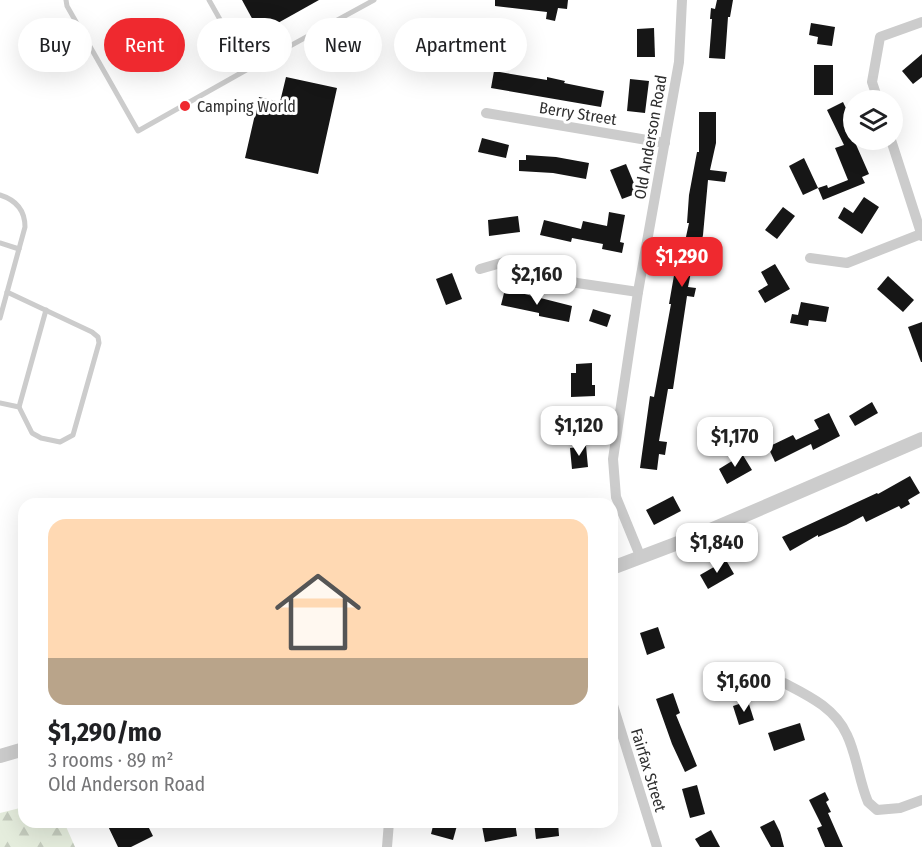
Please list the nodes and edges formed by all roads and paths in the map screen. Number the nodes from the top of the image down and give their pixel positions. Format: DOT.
graph roads {
  1 [pos="66,0"];
  2 [pos="210,0"];
  3 [pos="374,0"];
  4 [pos="682,0"];
  5 [pos="220,18"];
  6 [pos="922,22"];
  7 [pos="292,45"];
  8 [pos="243,72"];
  9 [pos="875,90"];
  10 [pos="486,113"];
  11 [pos="665,142"];
  12 [pos="894,150"];
  13 [pos="0,195"];
  14 [pos="922,235"];
  15 [pos="0,243"];
  16 [pos="19,249"];
  17 [pos="810,258"];
  18 [pos="480,269"];
  19 [pos="7,292"];
  20 [pos="638,292"];
  21 [pos="46,310"];
  22 [pos="0,318"];
  23 [pos="0,403"];
  24 [pos="19,408"];
  25 [pos="922,439"];
  26 [pos="616,498"];
  27 [pos="618,502"];
  28 [pos="641,558"];
  29 [pos="618,566"];
  30 [pos="784,683"];
  31 [pos="618,721"];
  32 [pos="18,751"];
  33 [pos="0,756"];
  34 [pos="922,800"];
  35 [pos="389,828"];
  36 [pos="387,847"];
  37 [pos="657,847"];
  1 -- 8 [label="lane"];
  2 -- 5 [label="lane"];
  3 -- 7 [label="lane"];
  4 -- 11 [label="street, Old Anderson Road"];
  6 -- 9 [label="street"];
  10 -- 11 [label="street, Berry Street"];
  11 -- 20 [label="street, Old Anderson Road"];
  12 -- 14 [label="street"];
  13 -- 16 [label="lane"];
  14 -- 17 [label="street"];
  15 -- 16 [label="lane"];
  16 -- 19 [label="lane"];
  18 -- 20 [label="street"];
  19 -- 21 [label="lane"];
  19 -- 22 [label="lane"];
  20 -- 26 [label="street, Old Anderson Road"];
  21 -- 24 [label="lane"];
  21 -- 24 [label="lane"];
  23 -- 24 [label="lane"];
  25 -- 28 [label="street"];
  27 -- 28 [label="street, Old Anderson Road"];
  28 -- 29 [label="street"];
  30 -- 34 [label="street"];
  31 -- 37 [label="street, Fairfax Street"];
  32 -- 33 [label="street"];
  35 -- 36 [label="street"];
}
